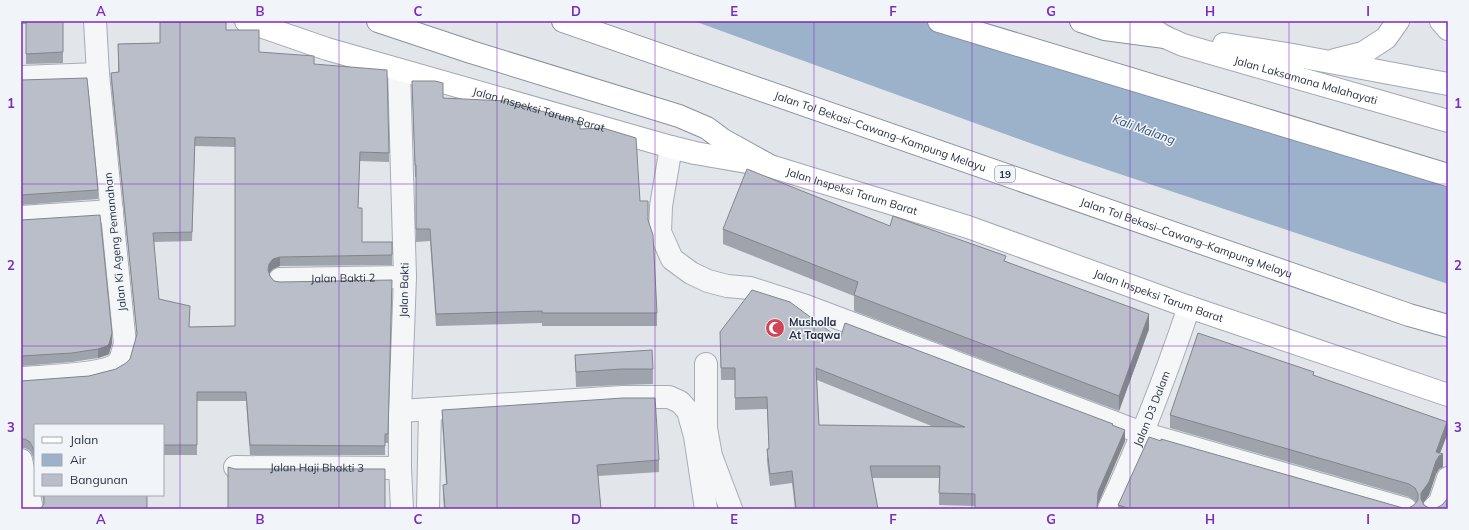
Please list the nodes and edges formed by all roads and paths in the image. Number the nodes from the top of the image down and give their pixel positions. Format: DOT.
graph roads {
  1 [pos="95,21"];
  2 [pos="246,21"];
  3 [pos="378,21"];
  4 [pos="563,21"];
  5 [pos="939,21"];
  6 [pos="1081,21"];
  7 [pos="1139,21"];
  8 [pos="1398,21"];
  9 [pos="1441,21"];
  10 [pos="1448,29"];
  11 [pos="1165,37"];
  12 [pos="1326,62"];
  13 [pos="399,70"];
  14 [pos="98,74"];
  15 [pos="21,77"];
  16 [pos="1448,84"];
  17 [pos="1448,120"];
  18 [pos="671,147"];
  19 [pos="770,166"];
  20 [pos="1448,175"];
  21 [pos="112,211"];
  22 [pos="21,217"];
  23 [pos="405,277"];
  24 [pos="280,279"];
  25 [pos="1189,307"];
  26 [pos="1448,326"];
  27 [pos="706,364"];
  28 [pos="21,378"];
  29 [pos="1448,395"];
  30 [pos="430,409"];
  31 [pos="400,411"];
  32 [pos="1142,433"];
  33 [pos="21,460"];
  34 [pos="235,467"];
  35 [pos="400,468"];
  36 [pos="1448,478"];
  37 [pos="32,509"];
  38 [pos="402,509"];
  39 [pos="428,509"];
  40 [pos="706,509"];
  41 [pos="731,509"];
  42 [pos="1109,509"];
  43 [pos="1406,509"];
  44 [pos="1433,509"];
  1 -- 14 [label="street, Jalan Ki Ageng Pemanahan"];
  2 -- 13 [label="main road, Jalan Inspeksi Tarum Barat"];
  3 -- 19 [label="main road"];
  4 -- 26 [label="main road, Jalan Tol Bekasi–Cawang–Kampung Melayu / 19"];
  5 -- 20 [label="main road"];
  6 -- 11 [label="main road"];
  7 -- 11 [label="main road, Jalan Laksamana Malahayati"];
  8 -- 12 [label="main road"];
  9 -- 10 [label="main road"];
  11 -- 12 [label="main road, Jalan Laksamana Malahayati"];
  11 -- 17 [label="main road, Jalan Laksamana Malahayati"];
  12 -- 16 [label="main road, Jalan Laksamana Malahayati"];
  13 -- 18 [label="main road, Jalan Inspeksi Tarum Barat"];
  13 -- 23 [label="street, Jalan Bakti"];
  14 -- 15 [label="street"];
  14 -- 21 [label="street, Jalan Ki Ageng Pemanahan"];
  18 -- 19 [label="main road, Jalan Inspeksi Tarum Barat"];
  18 -- 32 [label="street"];
  19 -- 25 [label="main road, Jalan Inspeksi Tarum Barat"];
  21 -- 22 [label="street"];
  21 -- 28 [label="street, Jalan Ki Ageng Pemanahan"];
  23 -- 24 [label="street, Jalan Bakti 2"];
  23 -- 31 [label="street, Jalan Bakti"];
  25 -- 29 [label="main road, Jalan Inspeksi Tarum Barat"];
  25 -- 32 [label="street, Jalan D3 Dalam"];
  27 -- 41 [label="street"];
  30 -- 31 [label="street"];
  30 -- 39 [label="street"];
  30 -- 40 [label="street"];
  31 -- 35 [label="street, Jalan Bakti"];
  32 -- 42 [label="street, Jalan D3 Dalam"];
  32 -- 43 [label="street"];
  33 -- 37 [label="street"];
  34 -- 35 [label="street, Jalan Haji Bhakti 3"];
  35 -- 38 [label="street, Jalan Bakti"];
  36 -- 44 [label="street"];
}
